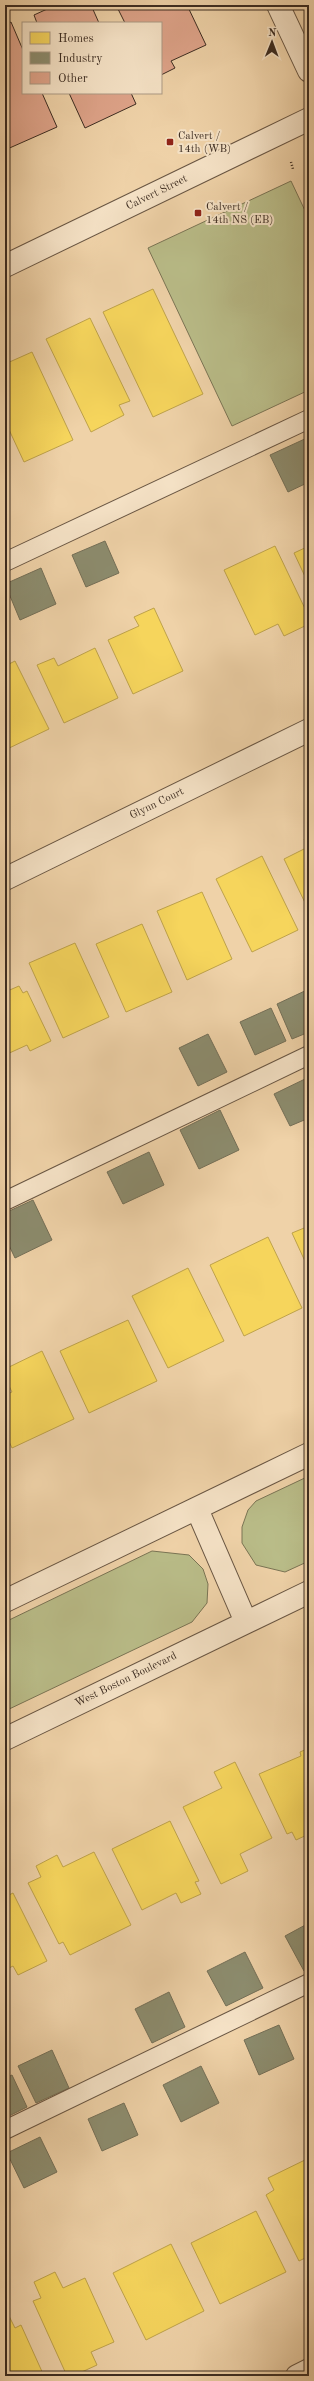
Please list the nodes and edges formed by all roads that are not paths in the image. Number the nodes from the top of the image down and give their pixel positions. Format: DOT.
graph roads {
  1 [pos="278,5"];
  2 [pos="309,71"];
  3 [pos="309,119"];
  4 [pos="5,266"];
  5 [pos="309,419"];
  6 [pos="5,562"];
  7 [pos="309,730"];
  8 [pos="5,879"];
  9 [pos="309,1055"];
  10 [pos="5,1201"];
  11 [pos="309,1454"];
  12 [pos="197,1509"];
  13 [pos="309,1592"];
  14 [pos="5,1601"];
  15 [pos="246,1622"];
  16 [pos="5,1739"];
  17 [pos="309,1983"];
  18 [pos="5,2130"];
  19 [pos="309,2370"];
  20 [pos="297,2376"];
  1 -- 2 [label="street"];
  3 -- 4 [label="street, Calvert Street"];
  5 -- 6 [label="lane"];
  7 -- 8 [label="street, Glynn Court"];
  9 -- 10 [label="lane"];
  11 -- 12 [label="street"];
  12 -- 14 [label="street"];
  12 -- 15 [label="street"];
  13 -- 15 [label="street, West Boston Boulevard"];
  15 -- 16 [label="street, West Boston Boulevard"];
  17 -- 18 [label="lane"];
  19 -- 20 [label="street"];
}
